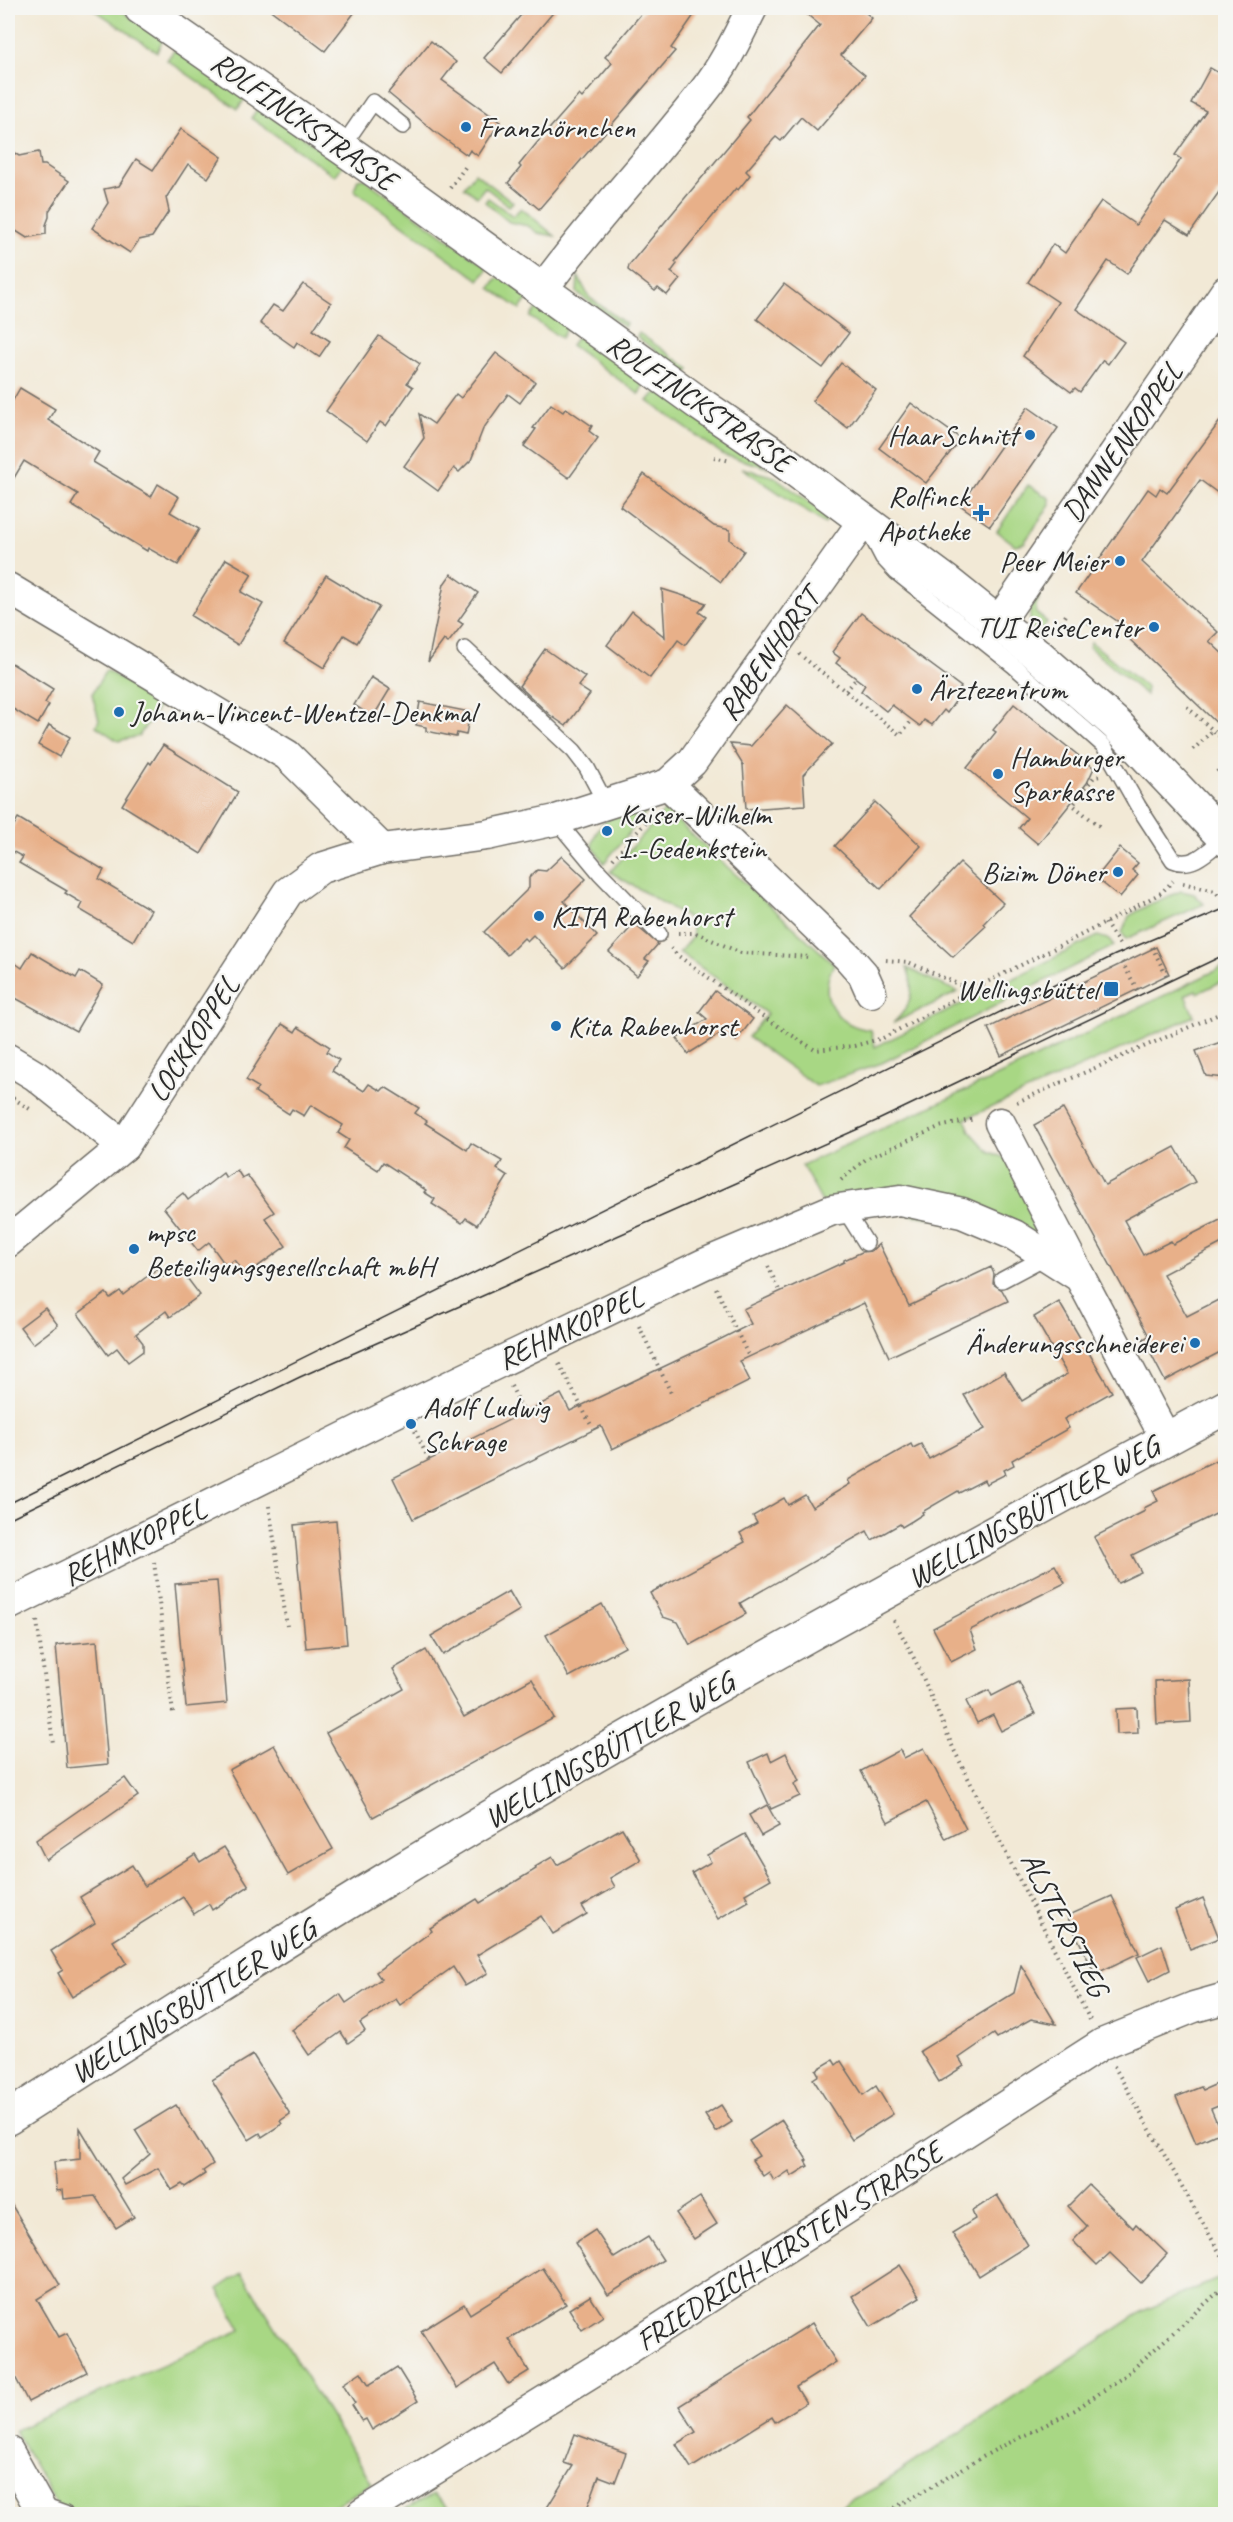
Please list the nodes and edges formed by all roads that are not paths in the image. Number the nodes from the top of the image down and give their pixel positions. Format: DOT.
graph roads {
  1 [pos="141,8"];
  2 [pos="752,8"];
  3 [pos="403,126"];
  4 [pos="342,147"];
  5 [pos="542,290"];
  6 [pos="1226,291"];
  7 [pos="864,520"];
  8 [pos="8,588"];
  9 [pos="996,622"];
  10 [pos="465,650"];
  11 [pos="1092,703"];
  12 [pos="1113,758"];
  13 [pos="671,787"];
  14 [pos="606,804"];
  15 [pos="556,820"];
  16 [pos="1225,839"];
  17 [pos="382,849"];
  18 [pos="659,933"];
  19 [pos="871,992"];
  20 [pos="8,1059"];
  21 [pos="997,1115"];
  22 [pos="124,1146"];
  23 [pos="832,1211"];
  24 [pos="8,1242"];
  25 [pos="866,1243"];
  26 [pos="1047,1256"];
  27 [pos="1080,1277"];
  28 [pos="1002,1280"];
  29 [pos="1226,1407"];
  30 [pos="1166,1439"];
  31 [pos="8,1605"];
  32 [pos="1226,1998"];
  33 [pos="8,2118"];
  34 [pos="8,2451"];
  35 [pos="40,2509"];
  36 [pos="65,2514"];
  37 [pos="362,2514"];
  1 -- 4 [label="main road, ROLFINCKSTRASSE"];
  2 -- 5 [label="street"];
  3 -- 4 [label="lane"];
  4 -- 5 [label="main road, ROLFINCKSTRASSE"];
  5 -- 7 [label="main road, ROLFINCKSTRASSE"];
  6 -- 9 [label="street, DANNENKOPPEL"];
  7 -- 9 [label="main road, ROLFINCKSTRASSE"];
  7 -- 12 [label="lane"];
  7 -- 13 [label="street, RABENHORST"];
  8 -- 17 [label="street"];
  9 -- 11 [label="main road, ROLFINCKSTRASSE"];
  10 -- 14 [label="lane"];
  11 -- 12 [label="lane"];
  11 -- 16 [label="main road, ROLFINCKSTRASSE"];
  12 -- 16 [label="lane"];
  13 -- 14 [label="street, RABENHORST"];
  13 -- 19 [label="street"];
  14 -- 15 [label="street, RABENHORST"];
  15 -- 17 [label="street, RABENHORST"];
  15 -- 18 [label="lane"];
  17 -- 22 [label="street, LOCKKOPPEL"];
  20 -- 22 [label="street"];
  21 -- 27 [label="street, REHMKOPPEL"];
  22 -- 24 [label="street, LOCKKOPPEL"];
  23 -- 25 [label="lane"];
  23 -- 26 [label="street, REHMKOPPEL"];
  23 -- 31 [label="street, REHMKOPPEL"];
  26 -- 27 [label="street, REHMKOPPEL"];
  26 -- 28 [label="lane"];
  27 -- 30 [label="street, REHMKOPPEL"];
  29 -- 30 [label="main road, WELLINGSBÜTTLER WEG"];
  30 -- 33 [label="main road, WELLINGSBÜTTLER WEG"];
  32 -- 37 [label="street, FRIEDRICH-KIRSTEN-STRASSE"];
  34 -- 35 [label="street"];
  35 -- 36 [label="lane"];
}
